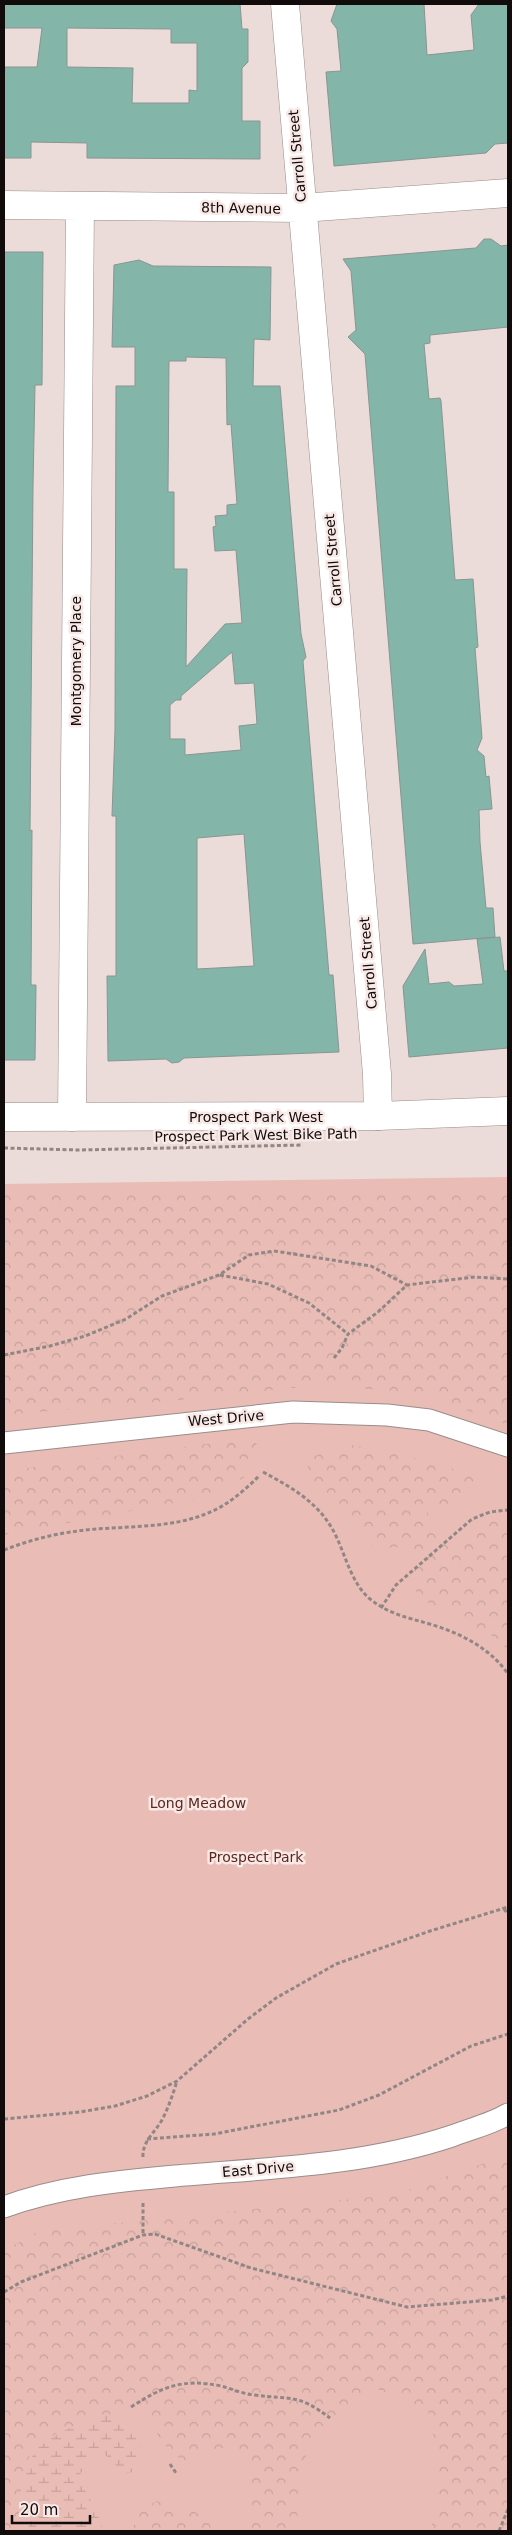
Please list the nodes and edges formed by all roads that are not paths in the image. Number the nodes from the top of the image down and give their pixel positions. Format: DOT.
graph roads {
  1 [pos="284,4"];
  2 [pos="508,193"];
  3 [pos="4,205"];
  4 [pos="80,206"];
  5 [pos="302,208"];
  6 [pos="508,1111"];
  7 [pos="378,1116"];
  8 [pos="4,1117"];
  9 [pos="72,1117"];
  10 [pos="448,1424"];
  11 [pos="4,1443"];
  12 [pos="508,1446"];
  13 [pos="508,1462"];
  14 [pos="508,2114"];
  15 [pos="4,2207"];
  1 -- 5 [label="street, Carroll Street"];
  2 -- 5 [label="street, 8th Avenue"];
  3 -- 4 [label="street, 8th Avenue"];
  4 -- 5 [label="street, 8th Avenue"];
  4 -- 9 [label="street, Montgomery Place"];
  5 -- 7 [label="street, Carroll Street"];
  6 -- 7 [label="street, Prospect Park West"];
  7 -- 9 [label="street, Prospect Park West"];
  8 -- 9 [label="street, Prospect Park West"];
  10 -- 11 [label="street, West Drive"];
  10 -- 12 [label="street, West Drive"];
  10 -- 13 [label="street, West Drive"];
  14 -- 15 [label="street, East Drive"];
}
